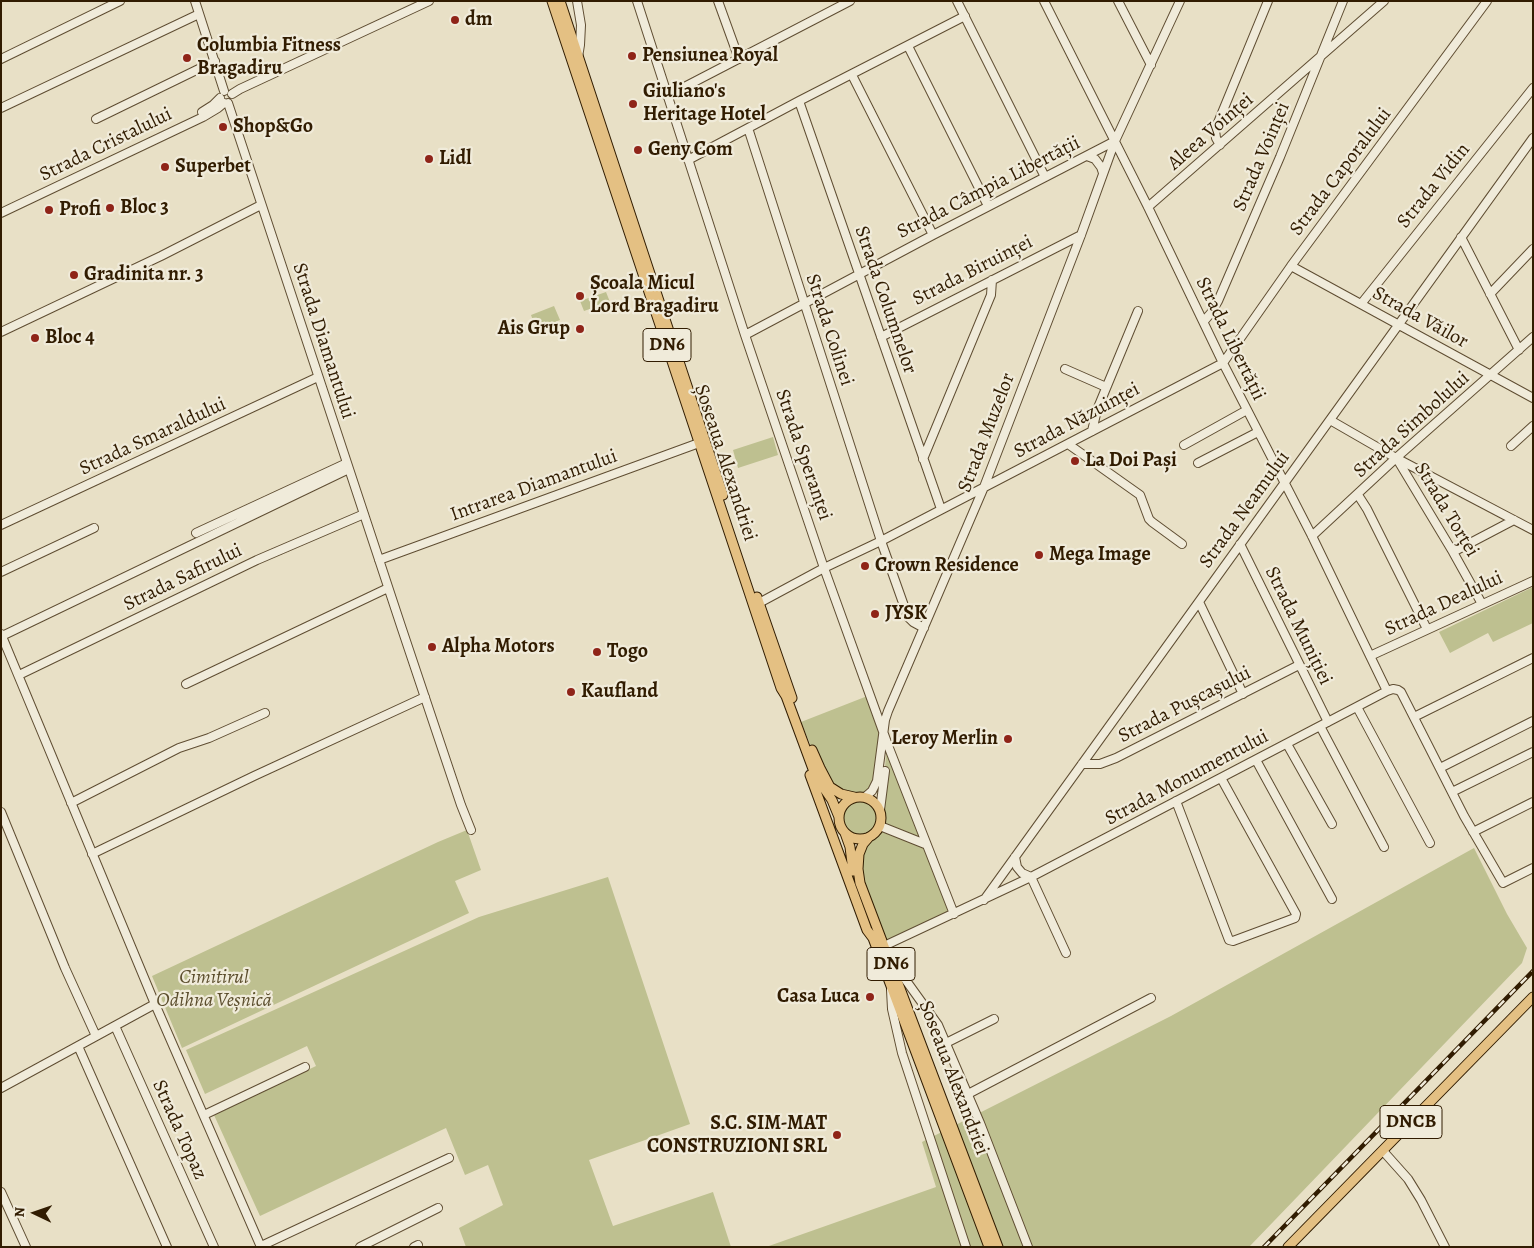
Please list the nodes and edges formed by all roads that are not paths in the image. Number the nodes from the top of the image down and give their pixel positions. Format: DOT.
graph roads {
  1 [pos="120,1"];
  2 [pos="195,1"];
  3 [pos="429,1"];
  4 [pos="552,1"];
  5 [pos="560,1"];
  6 [pos="578,1"];
  7 [pos="637,1"];
  8 [pos="718,1"];
  9 [pos="850,1"];
  10 [pos="957,1"];
  11 [pos="1044,1"];
  12 [pos="1118,1"];
  13 [pos="1180,1"];
  14 [pos="1268,1"];
  15 [pos="1343,1"];
  16 [pos="1384,1"];
  17 [pos="1487,1"];
  18 [pos="199,14"];
  19 [pos="965,16"];
  20 [pos="908,46"];
  21 [pos="578,58"];
  22 [pos="739,58"];
  23 [pos="1320,58"];
  24 [pos="1,59"];
  25 [pos="215,62"];
  26 [pos="1151,65"];
  27 [pos="852,75"];
  28 [pos="1533,88"];
  29 [pos="667,96"];
  30 [pos="226,98"];
  31 [pos="799,101"];
  32 [pos="1,108"];
  33 [pos="96,119"];
  34 [pos="748,128"];
  35 [pos="1533,138"];
  36 [pos="1114,141"];
  37 [pos="1220,145"];
  38 [pos="122,153"];
  39 [pos="1087,156"];
  40 [pos="688,160"];
  41 [pos="1103,173"];
  42 [pos="1045,177"];
  43 [pos="261,205"];
  44 [pos="988,206"];
  45 [pos="1148,207"];
  46 [pos="1,209"];
  47 [pos="1,213"];
  48 [pos="933,235"];
  49 [pos="1081,235"];
  50 [pos="1461,237"];
  51 [pos="1533,249"];
  52 [pos="1291,266"];
  53 [pos="859,275"];
  54 [pos="992,280"];
  55 [pos="1490,294"];
  56 [pos="804,304"];
  57 [pos="1361,304"];
  58 [pos="1138,311"];
  59 [pos="1204,321"];
  60 [pos="1399,324"];
  61 [pos="1,332"];
  62 [pos="745,335"];
  63 [pos="881,337"];
  64 [pos="1533,337"];
  65 [pos="1519,350"];
  66 [pos="1223,363"];
  67 [pos="1065,370"];
  68 [pos="1491,376"];
  69 [pos="318,377"];
  70 [pos="1106,387"];
  71 [pos="1533,398"];
  72 [pos="1247,410"];
  73 [pos="1330,420"];
  74 [pos="1533,426"];
  75 [pos="1092,431"];
  76 [pos="1258,432"];
  77 [pos="699,443"];
  78 [pos="1068,444"];
  79 [pos="1184,445"];
  80 [pos="1511,446"];
  81 [pos="1396,458"];
  82 [pos="923,460"];
  83 [pos="1198,463"];
  84 [pos="348,466"];
  85 [pos="1284,483"];
  86 [pos="984,488"];
  87 [pos="1358,495"];
  88 [pos="941,509"];
  89 [pos="364,514"];
  90 [pos="1514,520"];
  91 [pos="1,525"];
  92 [pos="94,528"];
  93 [pos="1533,530"];
  94 [pos="196,533"];
  95 [pos="1312,536"];
  96 [pos="880,541"];
  97 [pos="1182,544"];
  98 [pos="1240,544"];
  99 [pos="1453,552"];
  100 [pos="379,560"];
  101 [pos="824,568"];
  102 [pos="1,572"];
  103 [pos="1533,581"];
  104 [pos="388,588"];
  105 [pos="759,602"];
  106 [pos="1199,602"];
  107 [pos="1482,604"];
  108 [pos="924,628"];
  109 [pos="1427,630"];
  110 [pos="2,635"];
  111 [pos="4,647"];
  112 [pos="1370,656"];
  113 [pos="1533,658"];
  114 [pos="1299,665"];
  115 [pos="19,675"];
  116 [pos="186,684"];
  117 [pos="781,688"];
  118 [pos="1387,691"];
  119 [pos="1243,694"];
  120 [pos="425,697"];
  121 [pos="1357,707"];
  122 [pos="265,713"];
  123 [pos="1414,717"];
  124 [pos="1533,721"];
  125 [pos="1324,724"];
  126 [pos="884,734"];
  127 [pos="1287,744"];
  128 [pos="1533,752"];
  129 [pos="1256,760"];
  130 [pos="1082,764"];
  131 [pos="1440,768"];
  132 [pos="1221,778"];
  133 [pos="1452,792"];
  134 [pos="854,797"];
  135 [pos="865,797"];
  136 [pos="1176,801"];
  137 [pos="1533,802"];
  138 [pos="71,804"];
  139 [pos="880,810"];
  140 [pos="1,812"];
  141 [pos="839,817"];
  142 [pos="1332,824"];
  143 [pos="880,826"];
  144 [pos="471,830"];
  145 [pos="844,832"];
  146 [pos="1473,832"];
  147 [pos="869,837"];
  148 [pos="1430,843"];
  149 [pos="926,844"];
  150 [pos="1384,847"];
  151 [pos="92,854"];
  152 [pos="1015,857"];
  153 [pos="1533,868"];
  154 [pos="1031,877"];
  155 [pos="1332,899"];
  156 [pos="984,900"];
  157 [pos="954,914"];
  158 [pos="873,938"];
  159 [pos="885,950"];
  160 [pos="1066,953"];
  161 [pos="891,990"];
  162 [pos="1533,997"];
  163 [pos="1151,998"];
  164 [pos="155,1004"];
  165 [pos="994,1020"];
  166 [pos="116,1026"];
  167 [pos="96,1036"];
  168 [pos="946,1043"];
  169 [pos="78,1046"];
  170 [pos="306,1067"];
  171 [pos="1,1088"];
  172 [pos="968,1094"];
  173 [pos="204,1115"];
  174 [pos="1383,1150"];
  175 [pos="449,1158"];
  176 [pos="1,1192"];
  177 [pos="438,1208"];
  178 [pos="1294,1245"];
  179 [pos="261,1246"];
  180 [pos="26,1247"];
  181 [pos="167,1247"];
  182 [pos="214,1247"];
  183 [pos="360,1247"];
  184 [pos="966,1247"];
  185 [pos="989,1247"];
  186 [pos="998,1247"];
  187 [pos="1028,1247"];
  188 [pos="1445,1247"];
  1 -- 24 [label="street"];
  2 -- 18 [label="street, Strada Diamantului"];
  3 -- 30 [label="street, Strada Cristalului"];
  4 -- 77 [label="main road, Șoseaua Alexandriei / DN6"];
  5 -- 21 [label="main road, Șoseaua Alexandriei / DN6"];
  6 -- 21 [label="street"];
  7 -- 29 [label="street, Strada Speranței"];
  8 -- 22 [label="street"];
  9 -- 22 [label="street"];
  10 -- 19 [label="street"];
  11 -- 36 [label="street, Strada Libertății"];
  12 -- 26 [label="street"];
  13 -- 26 [label="street, Strada Muzelor"];
  14 -- 37 [label="street"];
  15 -- 23 [label="street, Strada Voinței"];
  16 -- 23 [label="street, Aleea Voinței"];
  17 -- 52 [label="street, Strada Caporalului"];
  18 -- 25 [label="street, Strada Diamantului"];
  18 -- 32 [label="street"];
  19 -- 20 [label="street"];
  19 -- 42 [label="street"];
  20 -- 27 [label="street"];
  20 -- 44 [label="street"];
  21 -- 105 [label="main road, Șoseaua Alexandriei / DN6"];
  22 -- 29 [label="street"];
  23 -- 37 [label="street, Aleea Voinței"];
  23 -- 59 [label="street, Strada Voinței"];
  25 -- 30 [label="street, Strada Diamantului"];
  25 -- 33 [label="street"];
  26 -- 36 [label="street, Strada Muzelor"];
  27 -- 31 [label="street"];
  27 -- 48 [label="street"];
  28 -- 57 [label="street, Strada Vidin"];
  29 -- 40 [label="street, Strada Speranței"];
  30 -- 38 [label="street, Strada Cristalului"];
  30 -- 43 [label="street, Strada Diamantului"];
  31 -- 34 [label="street"];
  31 -- 53 [label="street, Strada Columnelor"];
  34 -- 40 [label="street"];
  34 -- 56 [label="street, Strada Colinei"];
  35 -- 50 [label="street, Strada Neamului"];
  36 -- 39 [label="street, Strada Câmpia Libertății"];
  36 -- 41 [label="street, Strada Muzelor"];
  36 -- 45 [label="street, Strada Libertății"];
  37 -- 45 [label="street, Aleea Voinței"];
  38 -- 46 [label="street, Strada Cristalului"];
  38 -- 47 [label="street, Strada Cristalului"];
  39 -- 41 [label="street"];
  39 -- 42 [label="street, Strada Câmpia Libertății"];
  40 -- 62 [label="street, Strada Speranței"];
  41 -- 49 [label="street, Strada Muzelor"];
  42 -- 44 [label="street, Strada Câmpia Libertății"];
  43 -- 61 [label="street"];
  43 -- 69 [label="street, Strada Diamantului"];
  44 -- 48 [label="street, Strada Câmpia Libertății"];
  45 -- 59 [label="street, Strada Libertății"];
  48 -- 53 [label="street, Strada Câmpia Libertății"];
  49 -- 54 [label="street, Strada Biruinței"];
  49 -- 86 [label="street, Strada Muzelor"];
  50 -- 55 [label="street"];
  50 -- 60 [label="street, Strada Neamului"];
  51 -- 55 [label="street"];
  52 -- 57 [label="street, Strada Văilor"];
  52 -- 66 [label="street, Strada Caporalului"];
  53 -- 56 [label="street, Strada Câmpia Libertății"];
  53 -- 63 [label="street, Strada Columnelor"];
  54 -- 63 [label="street, Strada Biruinței"];
  54 -- 82 [label="street"];
  55 -- 65 [label="street"];
  56 -- 62 [label="street, Strada Câmpia Libertății"];
  56 -- 96 [label="street, Strada Colinei"];
  57 -- 60 [label="street, Strada Văilor"];
  58 -- 70 [label="street"];
  59 -- 66 [label="street, Strada Libertății"];
  60 -- 68 [label="street, Strada Văilor"];
  60 -- 73 [label="street, Strada Neamului"];
  62 -- 101 [label="street, Strada Speranței"];
  63 -- 82 [label="street, Strada Columnelor"];
  64 -- 65 [label="street, Strada Simbolului"];
  65 -- 68 [label="street, Strada Simbolului"];
  66 -- 72 [label="street, Strada Libertății"];
  66 -- 75 [label="street, Strada Năzuinței"];
  67 -- 70 [label="street"];
  68 -- 71 [label="street, Strada Văilor"];
  68 -- 81 [label="street, Strada Simbolului"];
  69 -- 84 [label="street, Strada Diamantului"];
  69 -- 91 [label="street, Strada Smaraldului"];
  70 -- 75 [label="street"];
  72 -- 76 [label="street, Strada Libertății"];
  72 -- 79 [label="street"];
  73 -- 81 [label="street"];
  73 -- 85 [label="street, Strada Neamului"];
  74 -- 80 [label="street"];
  75 -- 78 [label="street, Strada Năzuinței"];
  76 -- 83 [label="street"];
  76 -- 85 [label="street, Strada Libertății"];
  77 -- 100 [label="street, Intrarea Diamantului"];
  77 -- 117 [label="main road, Șoseaua Alexandriei / DN6"];
  78 -- 86 [label="street, Strada Năzuinței"];
  78 -- 97 [label="street"];
  81 -- 87 [label="street, Strada Simbolului"];
  81 -- 90 [label="street"];
  81 -- 99 [label="street, Strada Torței"];
  82 -- 88 [label="street, Strada Columnelor"];
  84 -- 89 [label="street, Strada Diamantului"];
  84 -- 94 [label="street"];
  84 -- 110 [label="street"];
  85 -- 95 [label="street, Strada Libertății"];
  85 -- 98 [label="street, Strada Neamului"];
  86 -- 88 [label="street, Strada Năzuinței"];
  86 -- 108 [label="street, Strada Muzelor"];
  87 -- 95 [label="street, Strada Simbolului"];
  87 -- 109 [label="street"];
  88 -- 96 [label="street, Strada Năzuinței"];
  89 -- 100 [label="street, Strada Diamantului"];
  89 -- 115 [label="street, Strada Safirului"];
  90 -- 93 [label="street"];
  90 -- 99 [label="street"];
  92 -- 102 [label="street"];
  95 -- 112 [label="street, Strada Libertății"];
  96 -- 101 [label="street, Strada Năzuinței"];
  96 -- 108 [label="street, Strada Colinei"];
  98 -- 106 [label="street, Strada Neamului"];
  98 -- 114 [label="street, Strada Muniției"];
  99 -- 107 [label="street, Strada Torței"];
  100 -- 104 [label="street, Strada Diamantului"];
  101 -- 105 [label="street, Strada Năzuinței"];
  101 -- 126 [label="street, Strada Speranței"];
  103 -- 107 [label="street, Strada Dealului"];
  104 -- 116 [label="street"];
  104 -- 120 [label="street, Strada Diamantului"];
  105 -- 134 [label="main road, Șoseaua Alexandriei / DN6"];
  106 -- 119 [label="street"];
  106 -- 130 [label="street, Strada Neamului"];
  107 -- 109 [label="street, Strada Dealului"];
  108 -- 126 [label="street, Strada Muzelor"];
  109 -- 112 [label="street, Strada Dealului"];
  110 -- 111 [label="street"];
  111 -- 115 [label="street"];
  112 -- 118 [label="street, Strada Libertății"];
  113 -- 123 [label="street"];
  114 -- 119 [label="street, Strada Pușcașului"];
  114 -- 125 [label="street, Strada Muniției"];
  115 -- 138 [label="street"];
  117 -- 141 [label="main road, Șoseaua Alexandriei / DN6"];
  117 -- 158 [label="main road, DN6"];
  118 -- 121 [label="street, Strada Monumentului"];
  118 -- 123 [label="street, Strada Monumentului"];
  119 -- 130 [label="street, Strada Pușcașului"];
  120 -- 144 [label="street, Strada Diamantului"];
  120 -- 151 [label="street"];
  121 -- 125 [label="street, Strada Monumentului"];
  121 -- 148 [label="street"];
  122 -- 138 [label="street"];
  123 -- 131 [label="street"];
  124 -- 131 [label="street"];
  125 -- 127 [label="street, Strada Monumentului"];
  125 -- 150 [label="street, Strada Muniției"];
  126 -- 135 [label="street"];
  126 -- 139 [label="street"];
  126 -- 149 [label="street, Strada Speranței"];
  127 -- 129 [label="street, Strada Monumentului"];
  127 -- 142 [label="street"];
  128 -- 133 [label="street"];
  129 -- 132 [label="street, Strada Monumentului"];
  129 -- 155 [label="street"];
  130 -- 152 [label="street, Strada Neamului"];
  131 -- 133 [label="street"];
  132 -- 136 [label="street, Strada Monumentului"];
  132 -- 136 [label="street"];
  133 -- 146 [label="street"];
  134 -- 135 [label="main road, DN6"];
  134 -- 141 [label="main road"];
  135 -- 139 [label="main road"];
  136 -- 154 [label="street, Strada Monumentului"];
  137 -- 146 [label="street"];
  138 -- 151 [label="street"];
  139 -- 143 [label="main road"];
  140 -- 167 [label="street"];
  141 -- 145 [label="main road, DN6"];
  143 -- 147 [label="main road, DN6"];
  143 -- 149 [label="street"];
  145 -- 147 [label="main road"];
  145 -- 158 [label="main road, DN6"];
  146 -- 153 [label="street"];
  147 -- 159 [label="main road, Șoseaua Alexandriei / DN6"];
  149 -- 157 [label="street, Strada Speranței"];
  151 -- 164 [label="street"];
  152 -- 154 [label="street"];
  152 -- 156 [label="street, Strada Neamului"];
  154 -- 156 [label="street, Strada Monumentului"];
  154 -- 160 [label="street"];
  156 -- 157 [label="street, Strada Monumentului"];
  157 -- 159 [label="street, Strada Monumentului"];
  158 -- 161 [label="main road, DN6"];
  159 -- 168 [label="street"];
  159 -- 186 [label="main road, Șoseaua Alexandriei / DN6"];
  161 -- 184 [label="street"];
  161 -- 185 [label="main road, Șoseaua Alexandriei / DN6"];
  162 -- 174 [label="main road, DNCB"];
  163 -- 172 [label="street"];
  164 -- 166 [label="street"];
  164 -- 173 [label="street"];
  165 -- 168 [label="street"];
  166 -- 167 [label="street"];
  166 -- 182 [label="street, Strada Topaz"];
  167 -- 169 [label="street"];
  168 -- 172 [label="street"];
  169 -- 171 [label="street"];
  169 -- 181 [label="street"];
  170 -- 173 [label="street"];
  172 -- 187 [label="street"];
  173 -- 179 [label="street"];
  174 -- 178 [label="main road, DNCB"];
  174 -- 188 [label="street"];
  175 -- 179 [label="street"];
  176 -- 180 [label="street"];
  177 -- 183 [label="street"];
}
